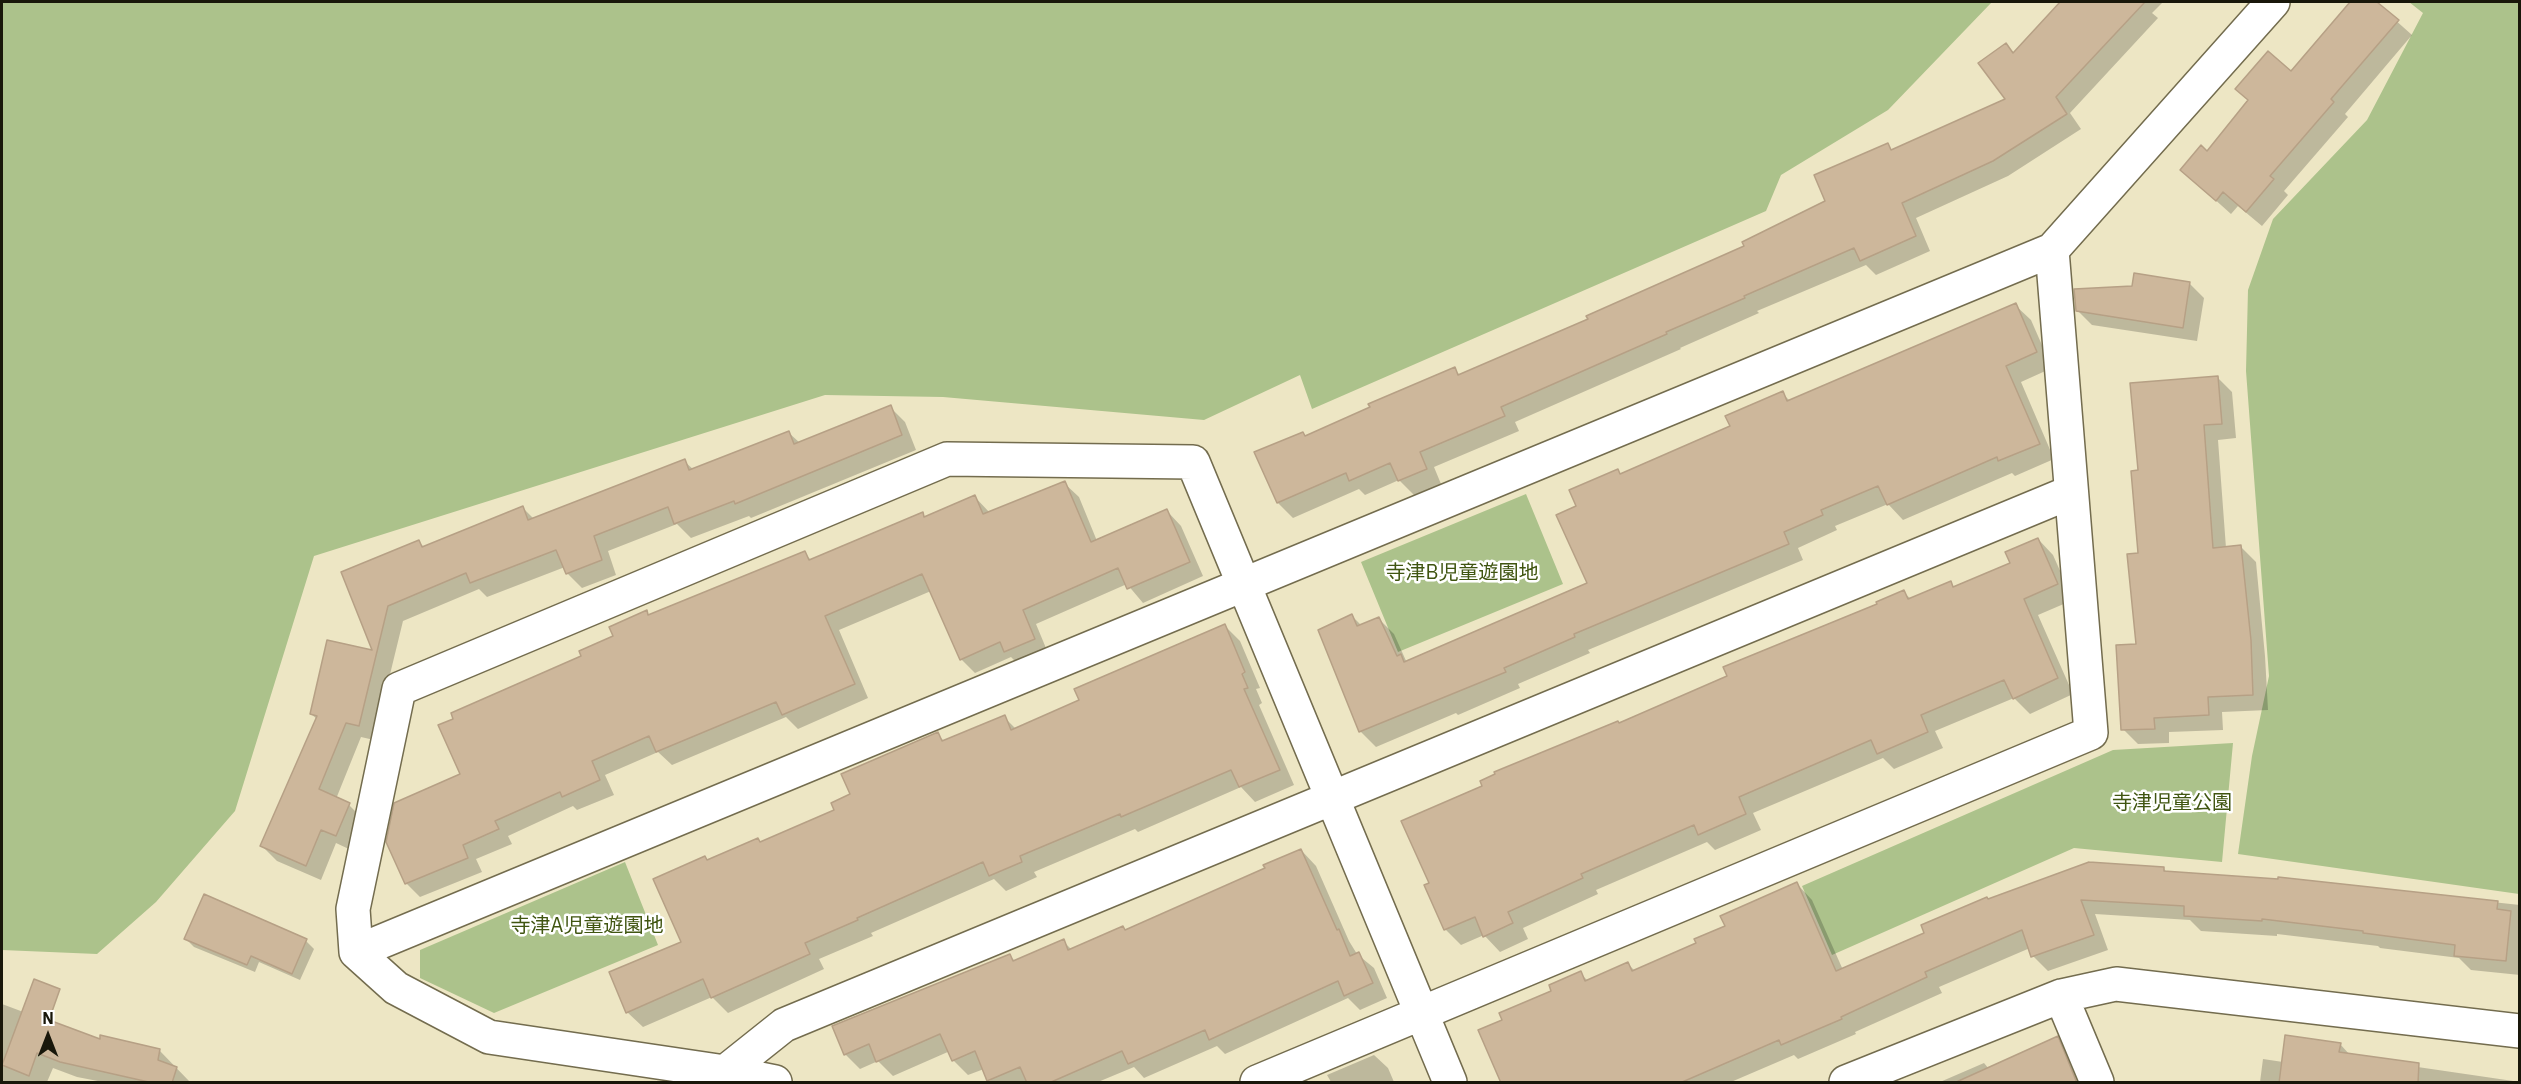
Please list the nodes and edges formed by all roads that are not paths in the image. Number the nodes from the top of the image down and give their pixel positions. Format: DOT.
graph roads {
  1 [pos="2273,2"];
  2 [pos="2052,250"];
  3 [pos="2071,492"];
  4 [pos="1244,585"];
  5 [pos="1332,798"];
  6 [pos="356,952"];
  7 [pos="2061,996"];
  8 [pos="1422,1014"];
  9 [pos="2520,1031"];
  10 [pos="725,1072"];
  11 [pos="775,1083"];
  12 [pos="1257,1083"];
  13 [pos="1450,1083"];
  14 [pos="1846,1083"];
  15 [pos="2097,1083"];
  1 -- 2 [label="street"];
  2 -- 3 [label="street"];
  2 -- 4 [label="street"];
  3 -- 5 [label="street"];
  3 -- 8 [label="street"];
  4 -- 5 [label="street"];
  4 -- 6 [label="street"];
  4 -- 6 [label="street"];
  5 -- 8 [label="street"];
  5 -- 10 [label="street"];
  6 -- 10 [label="street"];
  7 -- 9 [label="street"];
  7 -- 14 [label="street"];
  7 -- 15 [label="street"];
  8 -- 12 [label="street"];
  8 -- 13 [label="street"];
  10 -- 11 [label="street"];
}
